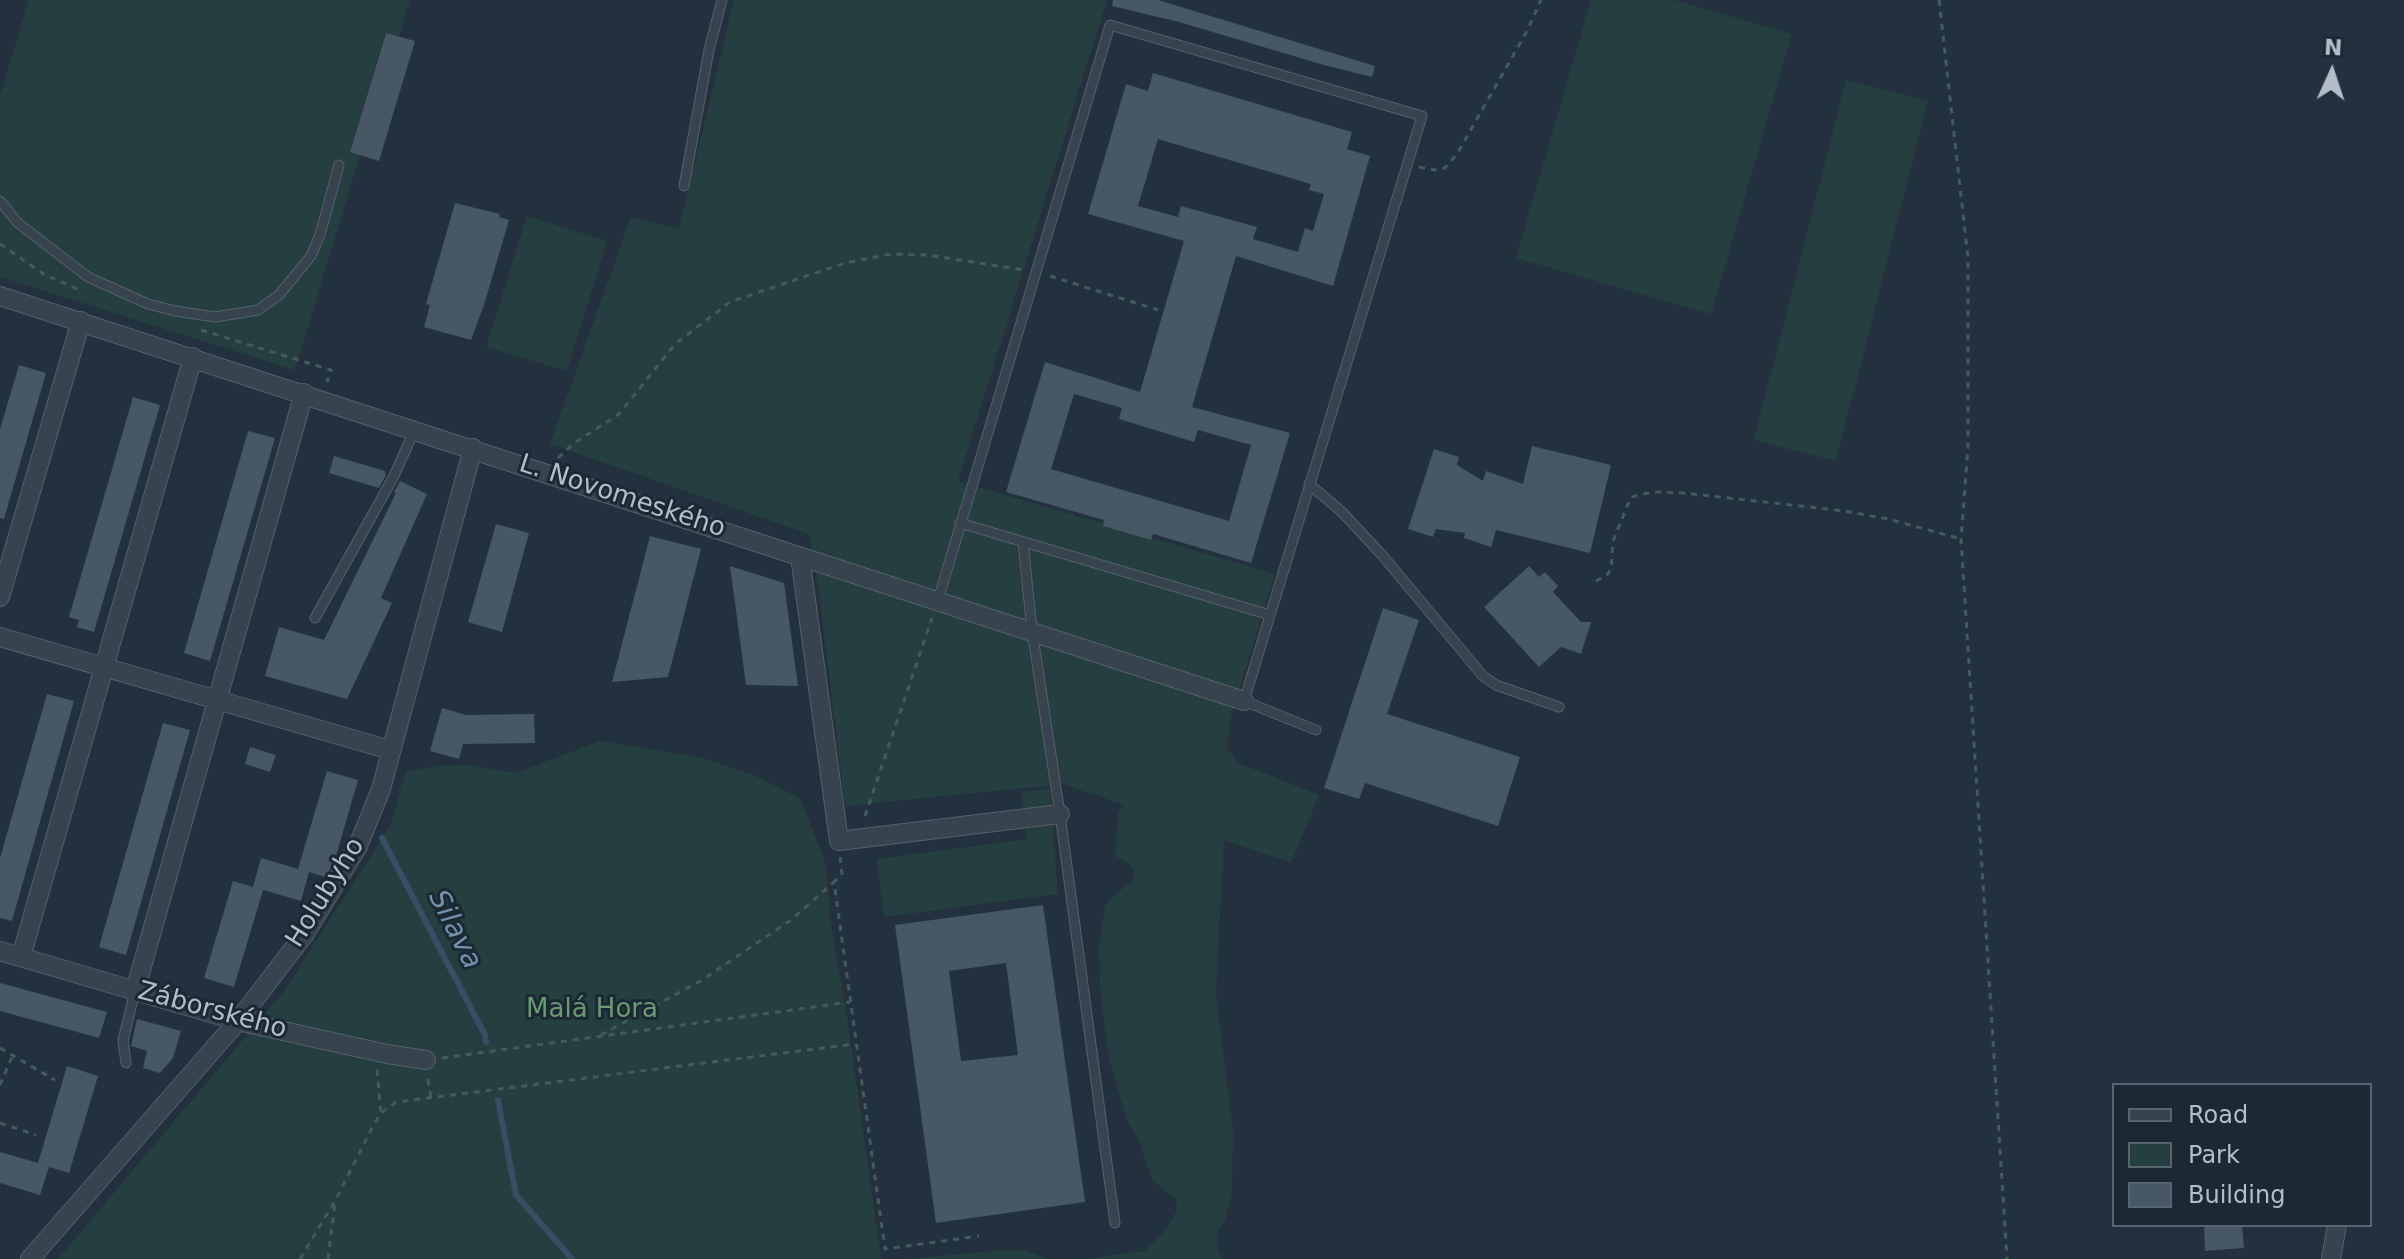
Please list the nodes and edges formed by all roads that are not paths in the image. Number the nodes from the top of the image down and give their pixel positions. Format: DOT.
graph roads {
  1 [pos="722,0"];
  2 [pos="339,165"];
  3 [pos="684,186"];
  4 [pos="0,201"];
  5 [pos="0,296"];
  6 [pos="81,321"];
  7 [pos="193,357"];
  8 [pos="304,393"];
  9 [pos="415,429"];
  10 [pos="473,448"];
  11 [pos="1309,484"];
  12 [pos="960,523"];
  13 [pos="1023,542"];
  14 [pos="800,556"];
  15 [pos="0,597"];
  16 [pos="938,600"];
  17 [pos="1270,615"];
  18 [pos="315,618"];
  19 [pos="1032,630"];
  20 [pos="0,637"];
  21 [pos="103,667"];
  22 [pos="216,700"];
  23 [pos="1244,701"];
  24 [pos="1559,707"];
  25 [pos="1316,730"];
  26 [pos="390,750"];
  27 [pos="1060,814"];
  28 [pos="0,951"];
  29 [pos="21,957"];
  30 [pos="135,991"];
  31 [pos="238,1021"];
  32 [pos="426,1060"];
  33 [pos="126,1063"];
  34 [pos="1115,1223"];
  35 [pos="2337,1227"];
  36 [pos="30,1259"];
  37 [pos="2331,1259"];
  1 -- 3 [label="lane"];
  2 -- 4 [label="lane"];
  5 -- 6 [label="street, L. Novomeského"];
  6 -- 7 [label="street, L. Novomeského"];
  6 -- 15 [label="street"];
  7 -- 8 [label="street, L. Novomeského"];
  7 -- 21 [label="street"];
  8 -- 9 [label="street, L. Novomeského"];
  8 -- 22 [label="street"];
  9 -- 10 [label="street, L. Novomeského"];
  9 -- 18 [label="lane"];
  10 -- 14 [label="street, L. Novomeského"];
  10 -- 26 [label="street, Holubyho"];
  11 -- 12 [label="lane"];
  11 -- 17 [label="lane"];
  11 -- 24 [label="lane"];
  12 -- 13 [label="lane"];
  12 -- 16 [label="lane"];
  13 -- 17 [label="lane"];
  13 -- 19 [label="lane"];
  14 -- 16 [label="street, L. Novomeského"];
  14 -- 27 [label="street"];
  16 -- 19 [label="street, L. Novomeského"];
  17 -- 23 [label="lane"];
  19 -- 23 [label="street, L. Novomeského"];
  19 -- 27 [label="lane"];
  20 -- 21 [label="street"];
  21 -- 22 [label="street"];
  21 -- 29 [label="street"];
  22 -- 26 [label="street"];
  22 -- 30 [label="street"];
  23 -- 25 [label="lane"];
  26 -- 31 [label="street, Holubyho"];
  27 -- 34 [label="lane"];
  28 -- 29 [label="street, Záborského"];
  29 -- 30 [label="street, Záborského"];
  30 -- 31 [label="street, Záborského"];
  30 -- 33 [label="lane"];
  31 -- 32 [label="street, Záborského"];
  31 -- 36 [label="street, Holubyho"];
  35 -- 37 [label="street"];
}
